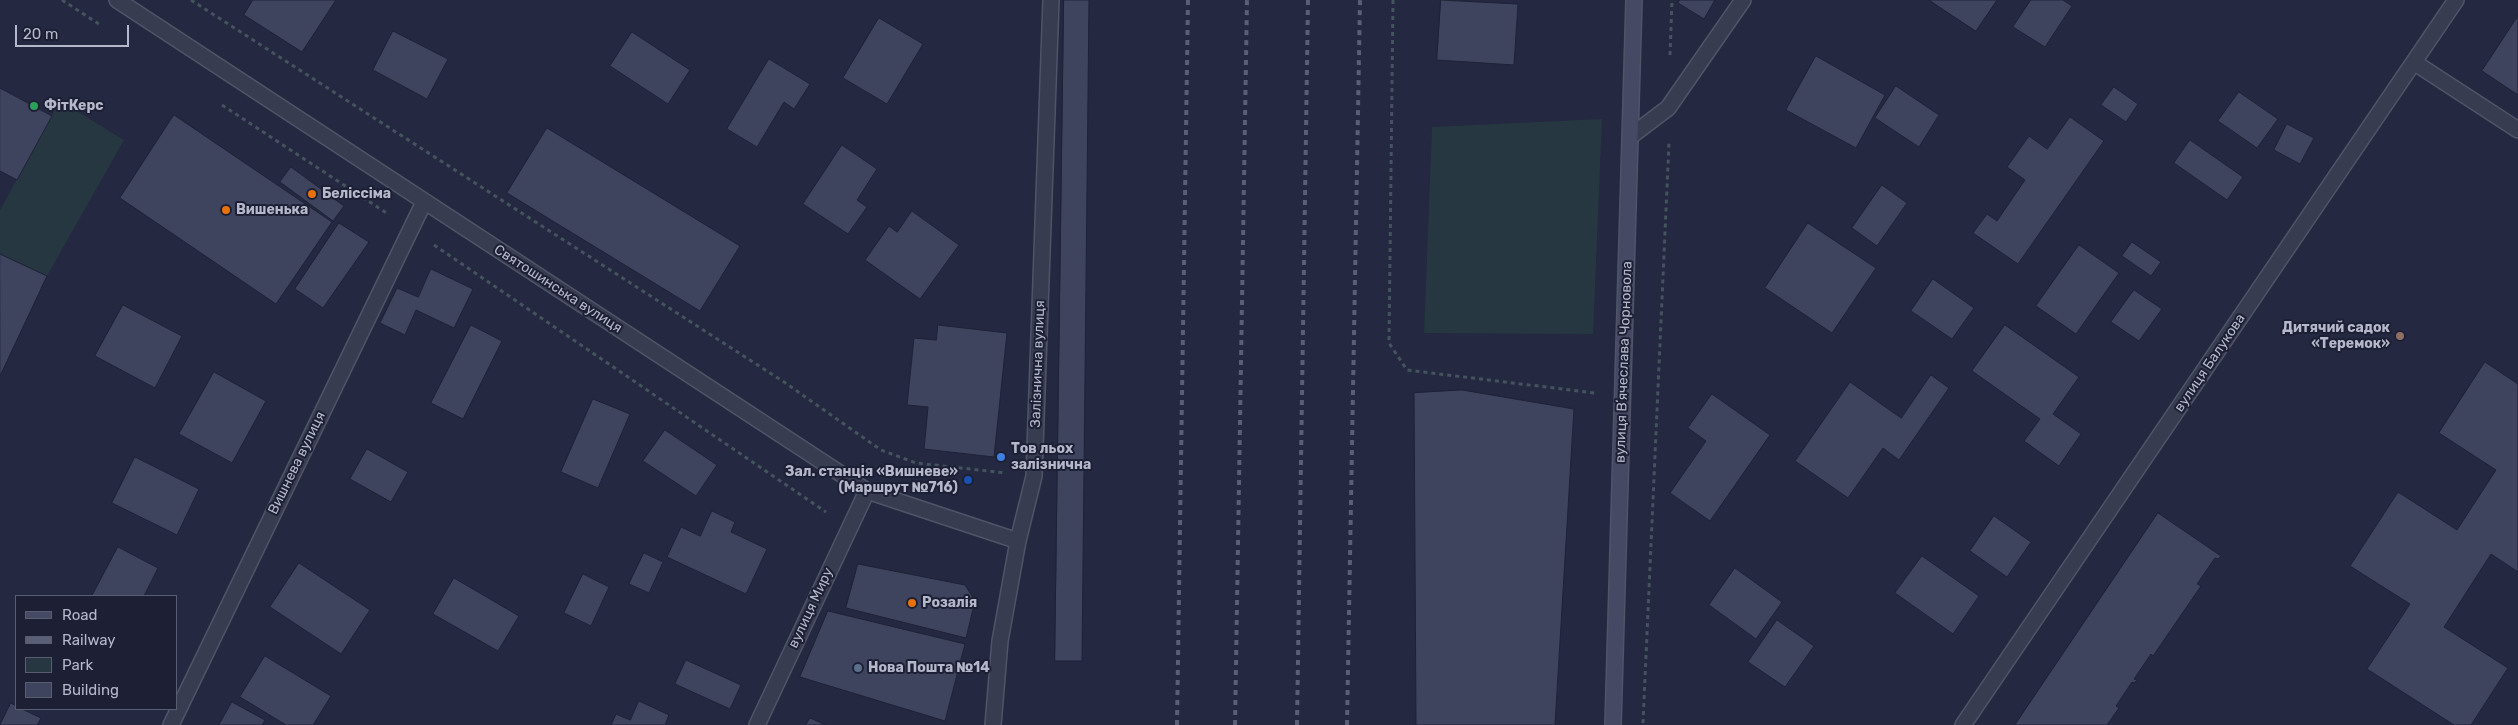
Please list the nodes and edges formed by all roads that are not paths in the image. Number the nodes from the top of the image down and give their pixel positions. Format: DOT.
graph roads {
  1 [pos="117,0"];
  2 [pos="1051,0"];
  3 [pos="1634,0"];
  4 [pos="1743,0"];
  5 [pos="2456,0"];
  6 [pos="2415,62"];
  7 [pos="2518,130"];
  8 [pos="1631,136"];
  9 [pos="424,202"];
  10 [pos="867,491"];
  11 [pos="1018,541"];
  12 [pos="178,709"];
  13 [pos="177,710"];
  14 [pos="170,725"];
  15 [pos="757,725"];
  16 [pos="993,725"];
  17 [pos="1614,725"];
  18 [pos="1963,725"];
  1 -- 9 [label="street, Святошинська вулиця"];
  2 -- 11 [label="street, Залізнична вулиця"];
  3 -- 8 [label="street, вулиця Вʼячеслава Чорновола"];
  4 -- 8 [label="street"];
  5 -- 6 [label="street, вулиця Балукова"];
  6 -- 7 [label="street"];
  6 -- 18 [label="street, вулиця Балукова"];
  8 -- 17 [label="street, вулиця Вʼячеслава Чорновола"];
  9 -- 10 [label="street, Святошинська вулиця"];
  9 -- 12 [label="street, Вишнева вулиця"];
  10 -- 11 [label="street, Святошинська вулиця"];
  10 -- 15 [label="street, вулиця Миру"];
  11 -- 16 [label="street, Залізнична вулиця"];
  13 -- 14 [label="street, Вишнева вулиця"];
}
